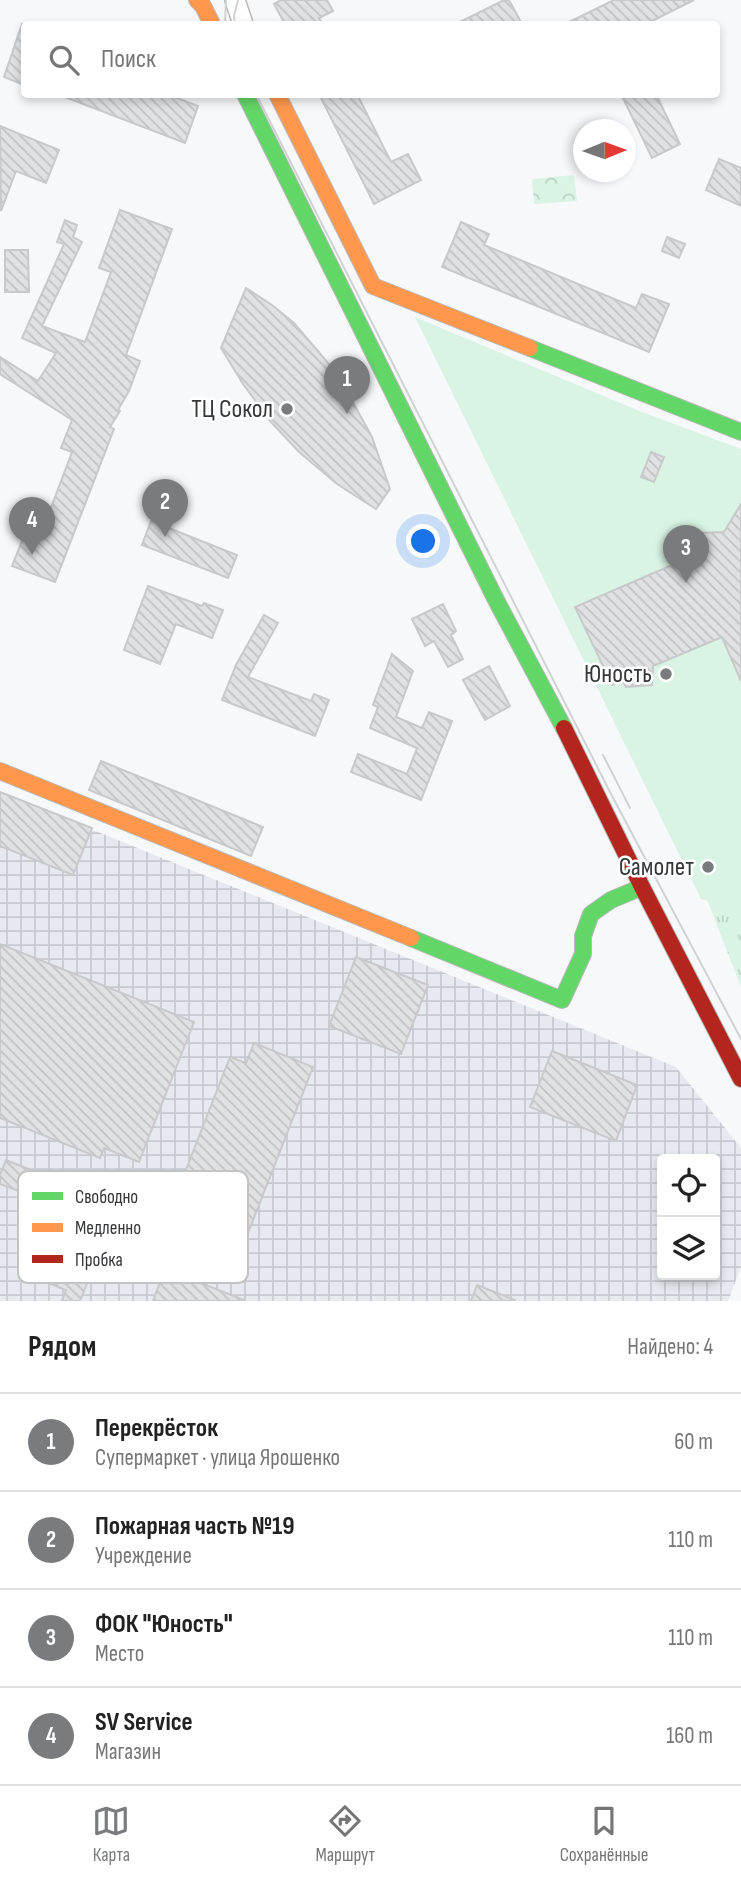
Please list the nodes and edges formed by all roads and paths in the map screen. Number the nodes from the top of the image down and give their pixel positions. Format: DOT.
graph roads {
  1 [pos="235,0"];
  2 [pos="204,2"];
  3 [pos="211,21"];
  4 [pos="242,21"];
  5 [pos="247,98"];
  6 [pos="279,98"];
  7 [pos="373,286"];
  8 [pos="346,300"];
  9 [pos="741,432"];
  10 [pos="0,771"];
  11 [pos="642,887"];
  12 [pos="741,1079"];
  1 -- 4 [label="street"];
  2 -- 3 [label="street"];
  5 -- 8 [label="street"];
  6 -- 7 [label="street"];
  7 -- 8 [label="street"];
  7 -- 9 [label="street"];
  8 -- 11 [label="street"];
  10 -- 11 [label="street"];
  11 -- 12 [label="street"];
}
